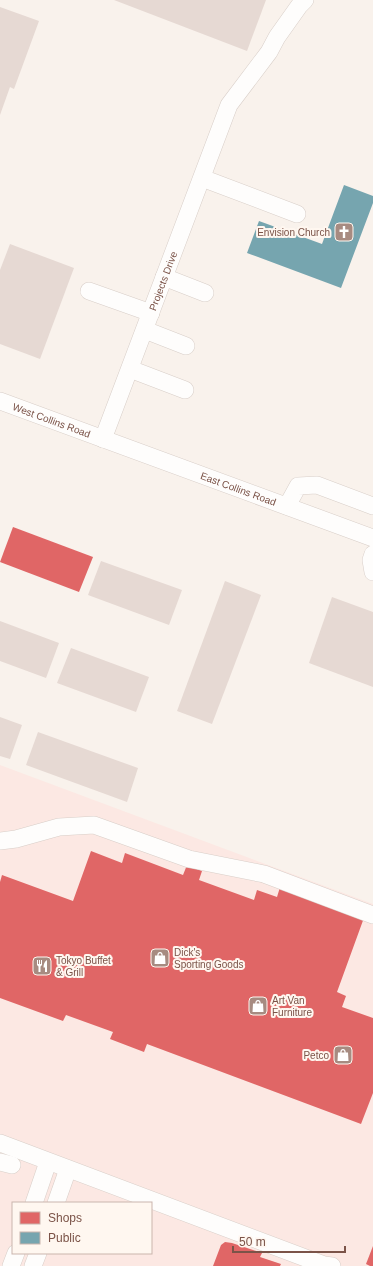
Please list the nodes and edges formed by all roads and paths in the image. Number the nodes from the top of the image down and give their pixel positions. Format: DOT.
graph roads {
  1 [pos="305,0"];
  2 [pos="202,178"];
  3 [pos="297,214"];
  4 [pos="164,277"];
  5 [pos="89,291"];
  6 [pos="205,293"];
  7 [pos="151,313"];
  8 [pos="145,330"];
  9 [pos="186,346"];
  10 [pos="130,369"];
  11 [pos="185,390"];
  12 [pos="0,401"];
  13 [pos="103,440"];
  14 [pos="287,506"];
  15 [pos="373,506"];
  16 [pos="373,538"];
  17 [pos="373,554"];
  18 [pos="373,572"];
  19 [pos="0,841"];
  20 [pos="373,915"];
  21 [pos="0,1143"];
  22 [pos="48,1162"];
  23 [pos="68,1169"];
  24 [pos="34,1202"];
  25 [pos="56,1202"];
  26 [pos="16,1254"];
  27 [pos="38,1254"];
  28 [pos="12,1266"];
  29 [pos="33,1266"];
  30 [pos="332,1266"];
  1 -- 2 [label="street, Projects Drive"];
  2 -- 3 [label="street"];
  2 -- 4 [label="street, Projects Drive"];
  4 -- 6 [label="street"];
  4 -- 7 [label="street, Projects Drive"];
  5 -- 7 [label="street"];
  7 -- 8 [label="street, Projects Drive"];
  8 -- 9 [label="street"];
  8 -- 10 [label="street, Projects Drive"];
  10 -- 11 [label="street"];
  10 -- 13 [label="street, Projects Drive"];
  12 -- 13 [label="street, West Collins Road"];
  13 -- 14 [label="street, East Collins Road"];
  14 -- 15 [label="street"];
  14 -- 16 [label="street, East Collins Road"];
  17 -- 18 [label="street"];
  19 -- 20 [label="street"];
  21 -- 22 [label="street"];
  22 -- 23 [label="street"];
  22 -- 24 [label="street"];
  23 -- 25 [label="street"];
  23 -- 30 [label="street"];
  26 -- 28 [label="street"];
  27 -- 29 [label="street"];
}
